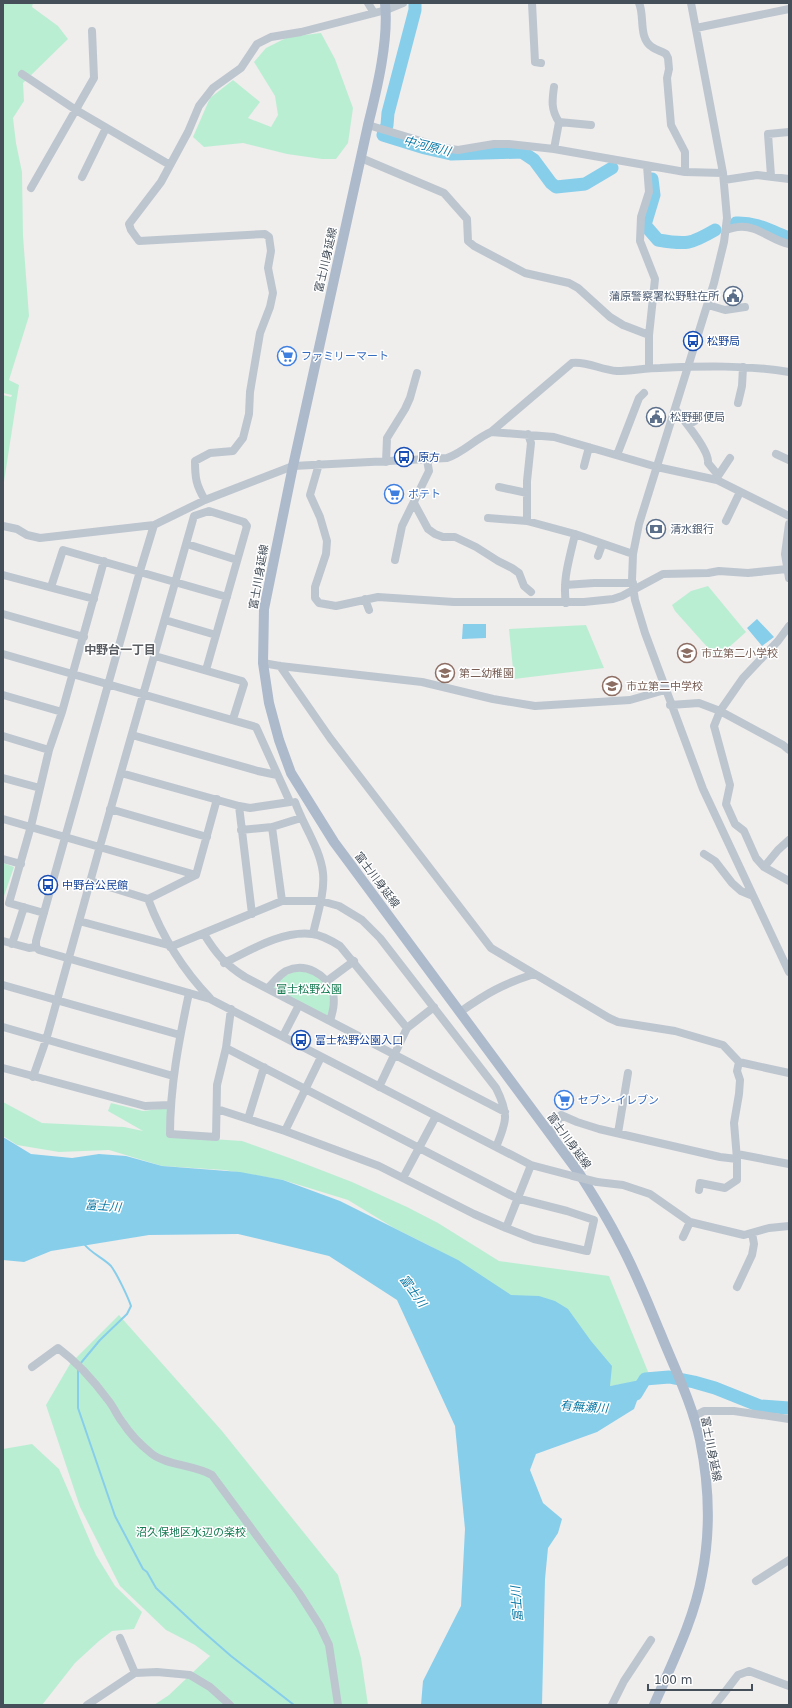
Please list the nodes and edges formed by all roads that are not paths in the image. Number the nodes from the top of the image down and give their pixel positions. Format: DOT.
graph roads {
  1 [pos="368,3"];
  2 [pos="403,3"];
  3 [pos="532,3"];
  4 [pos="639,3"];
  5 [pos="691,3"];
  6 [pos="386,6"];
  7 [pos="789,9"];
  8 [pos="374,13"];
  9 [pos="696,28"];
  10 [pos="92,31"];
  11 [pos="541,63"];
  12 [pos="22,74"];
  13 [pos="554,87"];
  14 [pos="76,110"];
  15 [pos="559,122"];
  16 [pos="591,125"];
  17 [pos="371,126"];
  18 [pos="106,128"];
  19 [pos="789,132"];
  20 [pos="554,149"];
  21 [pos="364,159"];
  22 [pos="170,165"];
  23 [pos="647,166"];
  24 [pos="685,172"];
  25 [pos="771,176"];
  26 [pos="82,177"];
  27 [pos="724,177"];
  28 [pos="789,179"];
  29 [pos="31,188"];
  30 [pos="726,230"];
  31 [pos="789,244"];
  32 [pos="708,305"];
  33 [pos="744,307"];
  34 [pos="649,335"];
  35 [pos="689,367"];
  36 [pos="744,367"];
  37 [pos="649,368"];
  38 [pos="789,372"];
  39 [pos="417,373"];
  40 [pos="644,393"];
  41 [pos="738,403"];
  42 [pos="676,409"];
  43 [pos="698,419"];
  44 [pos="688,425"];
  45 [pos="491,432"];
  46 [pos="528,434"];
  47 [pos="589,447"];
  48 [pos="776,454"];
  49 [pos="616,455"];
  50 [pos="730,458"];
  51 [pos="426,460"];
  52 [pos="789,460"];
  53 [pos="386,462"];
  54 [pos="318,464"];
  55 [pos="293,466"];
  56 [pos="584,466"];
  57 [pos="657,466"];
  58 [pos="717,478"];
  59 [pos="498,487"];
  60 [pos="740,492"];
  61 [pos="527,493"];
  62 [pos="205,500"];
  63 [pos="414,503"];
  64 [pos="789,516"];
  65 [pos="488,518"];
  66 [pos="527,521"];
  67 [pos="726,521"];
  68 [pos="789,524"];
  69 [pos="154,525"];
  70 [pos="3,526"];
  71 [pos="575,534"];
  72 [pos="187,544"];
  73 [pos="602,545"];
  74 [pos="633,554"];
  75 [pos="598,556"];
  76 [pos="237,560"];
  77 [pos="395,560"];
  78 [pos="104,561"];
  79 [pos="787,569"];
  80 [pos="140,571"];
  81 [pos="3,575"];
  82 [pos="789,578"];
  83 [pos="176,582"];
  84 [pos="565,585"];
  85 [pos="633,586"];
  86 [pos="51,587"];
  87 [pos="530,592"];
  88 [pos="227,598"];
  89 [pos="94,600"];
  90 [pos="366,600"];
  91 [pos="566,603"];
  92 [pos="369,610"];
  93 [pos="3,614"];
  94 [pos="165,620"];
  95 [pos="788,628"];
  96 [pos="216,635"];
  97 [pos="84,637"];
  98 [pos="3,654"];
  99 [pos="155,656"];
  100 [pos="263,663"];
  101 [pos="280,666"];
  102 [pos="206,670"];
  103 [pos="72,674"];
  104 [pos="108,685"];
  105 [pos="665,690"];
  106 [pos="3,695"];
  107 [pos="144,695"];
  108 [pos="670,705"];
  109 [pos="720,711"];
  110 [pos="62,712"];
  111 [pos="233,719"];
  112 [pos="132,735"];
  113 [pos="3,736"];
  114 [pos="49,750"];
  115 [pos="789,750"];
  116 [pos="121,773"];
  117 [pos="277,774"];
  118 [pos="3,778"];
  119 [pos="40,788"];
  120 [pos="218,799"];
  121 [pos="295,802"];
  122 [pos="239,806"];
  123 [pos="110,809"];
  124 [pos="301,818"];
  125 [pos="3,819"];
  126 [pos="31,826"];
  127 [pos="272,827"];
  128 [pos="241,830"];
  129 [pos="66,836"];
  130 [pos="207,837"];
  131 [pos="788,842"];
  132 [pos="100,846"];
  133 [pos="704,854"];
  134 [pos="3,859"];
  135 [pos="21,864"];
  136 [pos="764,867"];
  137 [pos="196,875"];
  138 [pos="789,881"];
  139 [pos="90,882"];
  140 [pos="753,896"];
  141 [pos="148,899"];
  142 [pos="282,901"];
  143 [pos="321,901"];
  144 [pos="24,907"];
  145 [pos="44,913"];
  146 [pos="252,914"];
  147 [pos="79,920"];
  148 [pos="204,934"];
  149 [pos="313,934"];
  150 [pos="3,942"];
  151 [pos="12,944"];
  152 [pos="169,946"];
  153 [pos="36,947"];
  154 [pos="68,959"];
  155 [pos="354,961"];
  156 [pos="224,963"];
  157 [pos="789,972"];
  158 [pos="534,974"];
  159 [pos="327,981"];
  160 [pos="3,985"];
  161 [pos="268,988"];
  162 [pos="189,993"];
  163 [pos="210,999"];
  164 [pos="57,1000"];
  165 [pos="299,1005"];
  166 [pos="434,1007"];
  167 [pos="231,1009"];
  168 [pos="460,1012"];
  169 [pos="330,1021"];
  170 [pos="3,1027"];
  171 [pos="407,1028"];
  172 [pos="180,1034"];
  173 [pos="283,1036"];
  174 [pos="46,1040"];
  175 [pos="226,1048"];
  176 [pos="394,1055"];
  177 [pos="321,1056"];
  178 [pos="739,1062"];
  179 [pos="264,1067"];
  180 [pos="3,1068"];
  181 [pos="628,1073"];
  182 [pos="789,1073"];
  183 [pos="173,1076"];
  184 [pos="33,1077"];
  185 [pos="379,1086"];
  186 [pos="305,1089"];
  187 [pos="170,1105"];
  188 [pos="217,1109"];
  189 [pos="506,1112"];
  190 [pos="436,1116"];
  191 [pos="248,1119"];
  192 [pos="285,1131"];
  193 [pos="618,1133"];
  194 [pos="550,1135"];
  195 [pos="496,1147"];
  196 [pos="419,1148"];
  197 [pos="737,1156"];
  198 [pos="789,1164"];
  199 [pos="531,1165"];
  200 [pos="403,1178"];
  201 [pos="699,1190"];
  202 [pos="516,1198"];
  203 [pos="690,1222"];
  204 [pos="789,1226"];
  205 [pos="506,1228"];
  206 [pos="752,1233"];
  207 [pos="683,1237"];
  208 [pos="737,1287"];
  209 [pos="32,1367"];
  210 [pos="693,1416"];
  211 [pos="789,1418"];
  212 [pos="789,1560"];
  213 [pos="756,1581"];
  214 [pos="120,1638"];
  215 [pos="651,1640"];
  216 [pos="135,1673"];
  217 [pos="789,1686"];
  218 [pos="87,1705"];
  219 [pos="230,1705"];
  220 [pos="338,1705"];
  221 [pos="612,1705"];
  222 [pos="654,1705"];
  223 [pos="715,1705"];
  1 -- 8 [label="street"];
  2 -- 6 [label="street"];
  3 -- 11 [label="street"];
  4 -- 24 [label="street"];
  5 -- 9 [label="street"];
  6 -- 8 [label="street"];
  6 -- 17 [label="main road, 富士川身延線"];
  7 -- 9 [label="street"];
  8 -- 22 [label="street"];
  9 -- 27 [label="street"];
  10 -- 14 [label="street"];
  12 -- 14 [label="street"];
  13 -- 15 [label="street"];
  14 -- 18 [label="street"];
  14 -- 29 [label="street"];
  15 -- 16 [label="street"];
  15 -- 20 [label="street"];
  17 -- 20 [label="street"];
  17 -- 21 [label="main road, 富士川身延線"];
  18 -- 22 [label="street"];
  18 -- 26 [label="street"];
  19 -- 25 [label="street"];
  20 -- 23 [label="street"];
  21 -- 34 [label="street"];
  21 -- 55 [label="main road, 富士川身延線"];
  22 -- 62 [label="street"];
  23 -- 24 [label="street"];
  23 -- 34 [label="street"];
  24 -- 27 [label="street"];
  25 -- 27 [label="street"];
  25 -- 28 [label="street"];
  27 -- 30 [label="street"];
  30 -- 31 [label="street"];
  30 -- 32 [label="street"];
  32 -- 33 [label="street"];
  32 -- 35 [label="street"];
  34 -- 37 [label="street"];
  35 -- 36 [label="street"];
  35 -- 37 [label="street"];
  35 -- 42 [label="street"];
  36 -- 38 [label="street"];
  36 -- 41 [label="street"];
  37 -- 45 [label="street"];
  39 -- 53 [label="street"];
  40 -- 49 [label="street"];
  42 -- 44 [label="street"];
  42 -- 57 [label="street"];
  43 -- 44 [label="street"];
  44 -- 58 [label="street"];
  45 -- 46 [label="street"];
  45 -- 51 [label="street"];
  46 -- 47 [label="street"];
  46 -- 61 [label="street"];
  47 -- 49 [label="street"];
  47 -- 56 [label="street"];
  48 -- 52 [label="street"];
  49 -- 57 [label="street"];
  50 -- 58 [label="street"];
  51 -- 53 [label="street"];
  51 -- 63 [label="street"];
  53 -- 54 [label="street"];
  54 -- 55 [label="street"];
  54 -- 90 [label="street"];
  55 -- 62 [label="street"];
  55 -- 100 [label="main road, 富士川身延線"];
  57 -- 58 [label="street"];
  57 -- 74 [label="street"];
  58 -- 60 [label="street"];
  59 -- 61 [label="street"];
  60 -- 64 [label="street"];
  60 -- 67 [label="street"];
  61 -- 66 [label="street"];
  62 -- 69 [label="street"];
  63 -- 77 [label="street"];
  63 -- 87 [label="street"];
  65 -- 66 [label="street"];
  66 -- 71 [label="street"];
  68 -- 79 [label="street"];
  69 -- 70 [label="street"];
  69 -- 80 [label="street"];
  71 -- 73 [label="street"];
  71 -- 84 [label="street"];
  72 -- 76 [label="street"];
  72 -- 76 [label="street"];
  72 -- 83 [label="street"];
  73 -- 74 [label="street"];
  73 -- 75 [label="street"];
  74 -- 85 [label="street"];
  76 -- 88 [label="street"];
  78 -- 80 [label="street"];
  78 -- 86 [label="street"];
  78 -- 89 [label="street"];
  79 -- 82 [label="street"];
  79 -- 85 [label="street"];
  80 -- 83 [label="street"];
  80 -- 104 [label="street"];
  81 -- 86 [label="street"];
  83 -- 88 [label="street"];
  83 -- 94 [label="street"];
  84 -- 85 [label="street"];
  84 -- 91 [label="street"];
  85 -- 91 [label="street"];
  85 -- 105 [label="street"];
  86 -- 89 [label="street"];
  88 -- 96 [label="street"];
  89 -- 97 [label="street"];
  90 -- 91 [label="street"];
  90 -- 92 [label="street"];
  93 -- 97 [label="street"];
  94 -- 96 [label="street"];
  94 -- 99 [label="street"];
  95 -- 109 [label="street"];
  96 -- 102 [label="street"];
  97 -- 103 [label="street"];
  98 -- 103 [label="street"];
  99 -- 102 [label="street"];
  99 -- 107 [label="street"];
  100 -- 101 [label="street"];
  100 -- 168 [label="main road, 富士川身延線"];
  101 -- 105 [label="street"];
  101 -- 158 [label="street"];
  102 -- 111 [label="street"];
  103 -- 104 [label="street"];
  103 -- 110 [label="street"];
  104 -- 107 [label="street"];
  104 -- 129 [label="street"];
  105 -- 108 [label="street"];
  106 -- 110 [label="street"];
  107 -- 111 [label="street"];
  107 -- 112 [label="street"];
  108 -- 109 [label="street"];
  108 -- 140 [label="street"];
  109 -- 115 [label="street"];
  109 -- 136 [label="street"];
  110 -- 114 [label="street"];
  111 -- 117 [label="street"];
  112 -- 116 [label="street"];
  112 -- 117 [label="street"];
  113 -- 114 [label="street"];
  114 -- 119 [label="street"];
  116 -- 120 [label="street"];
  116 -- 123 [label="street"];
  117 -- 122 [label="street"];
  118 -- 119 [label="street"];
  119 -- 126 [label="street"];
  120 -- 122 [label="street"];
  120 -- 130 [label="street"];
  121 -- 124 [label="street"];
  122 -- 128 [label="street"];
  123 -- 130 [label="street"];
  123 -- 132 [label="street"];
  124 -- 127 [label="street"];
  124 -- 143 [label="street"];
  125 -- 126 [label="street"];
  126 -- 129 [label="street"];
  126 -- 135 [label="street"];
  127 -- 128 [label="street"];
  127 -- 142 [label="street"];
  128 -- 146 [label="street"];
  129 -- 132 [label="street"];
  129 -- 145 [label="street"];
  130 -- 137 [label="street"];
  131 -- 136 [label="street"];
  132 -- 137 [label="street"];
  132 -- 139 [label="street"];
  133 -- 140 [label="street"];
  134 -- 135 [label="street"];
  135 -- 144 [label="street"];
  136 -- 138 [label="street"];
  137 -- 141 [label="street"];
  139 -- 141 [label="street"];
  139 -- 147 [label="street"];
  140 -- 157 [label="street"];
  141 -- 152 [label="street"];
  142 -- 143 [label="street"];
  142 -- 146 [label="street"];
  143 -- 149 [label="street"];
  143 -- 166 [label="street"];
  144 -- 145 [label="street"];
  144 -- 151 [label="street"];
  145 -- 153 [label="street"];
  146 -- 148 [label="street"];
  147 -- 152 [label="street"];
  147 -- 154 [label="street"];
  148 -- 152 [label="street"];
  148 -- 156 [label="street"];
  149 -- 155 [label="street"];
  149 -- 156 [label="street"];
  150 -- 151 [label="street"];
  151 -- 153 [label="street"];
  152 -- 163 [label="street"];
  153 -- 154 [label="street"];
  154 -- 162 [label="street"];
  154 -- 164 [label="street"];
  155 -- 159 [label="street"];
  155 -- 171 [label="street"];
  156 -- 161 [label="street"];
  158 -- 168 [label="street"];
  158 -- 178 [label="street"];
  159 -- 161 [label="street"];
  159 -- 169 [label="street"];
  160 -- 164 [label="street"];
  161 -- 165 [label="street"];
  162 -- 163 [label="street"];
  162 -- 172 [label="street"];
  163 -- 167 [label="street"];
  164 -- 172 [label="street"];
  164 -- 174 [label="street"];
  165 -- 169 [label="street"];
  165 -- 173 [label="street"];
  166 -- 171 [label="street"];
  166 -- 189 [label="street"];
  167 -- 173 [label="street"];
  167 -- 175 [label="street"];
  168 -- 194 [label="main road, 富士川身延線"];
  169 -- 176 [label="street"];
  170 -- 174 [label="street"];
  171 -- 176 [label="street"];
  172 -- 183 [label="street"];
  173 -- 177 [label="street"];
  174 -- 183 [label="street"];
  174 -- 184 [label="street"];
  175 -- 179 [label="street"];
  175 -- 188 [label="street"];
  176 -- 185 [label="street"];
  176 -- 189 [label="street"];
  177 -- 185 [label="street"];
  177 -- 186 [label="street"];
  178 -- 182 [label="street"];
  178 -- 197 [label="street"];
  179 -- 186 [label="street"];
  179 -- 191 [label="street"];
  180 -- 184 [label="street"];
  181 -- 193 [label="street"];
  183 -- 187 [label="street"];
  184 -- 187 [label="street"];
  185 -- 190 [label="street"];
  186 -- 192 [label="street"];
  186 -- 196 [label="street"];
  187 -- 188 [label="street"];
  188 -- 191 [label="street"];
  189 -- 195 [label="street"];
  190 -- 195 [label="street"];
  190 -- 196 [label="street"];
  191 -- 192 [label="street"];
  192 -- 200 [label="street"];
  193 -- 194 [label="street"];
  193 -- 197 [label="street"];
  194 -- 210 [label="main road, 富士川身延線"];
  195 -- 199 [label="street"];
  196 -- 200 [label="street"];
  196 -- 202 [label="street"];
  197 -- 198 [label="street"];
  197 -- 201 [label="street"];
  199 -- 202 [label="street"];
  199 -- 203 [label="street, bridge"];
  200 -- 205 [label="street"];
  202 -- 205 [label="street"];
  202 -- 205 [label="street"];
  203 -- 206 [label="street"];
  203 -- 207 [label="street"];
  204 -- 206 [label="street"];
  206 -- 208 [label="street"];
  209 -- 220 [label="street"];
  210 -- 211 [label="street"];
  210 -- 222 [label="main road, 富士川身延線"];
  212 -- 213 [label="street"];
  214 -- 216 [label="street"];
  215 -- 221 [label="street"];
  216 -- 218 [label="street"];
  216 -- 219 [label="street"];
  217 -- 223 [label="street"];
}
